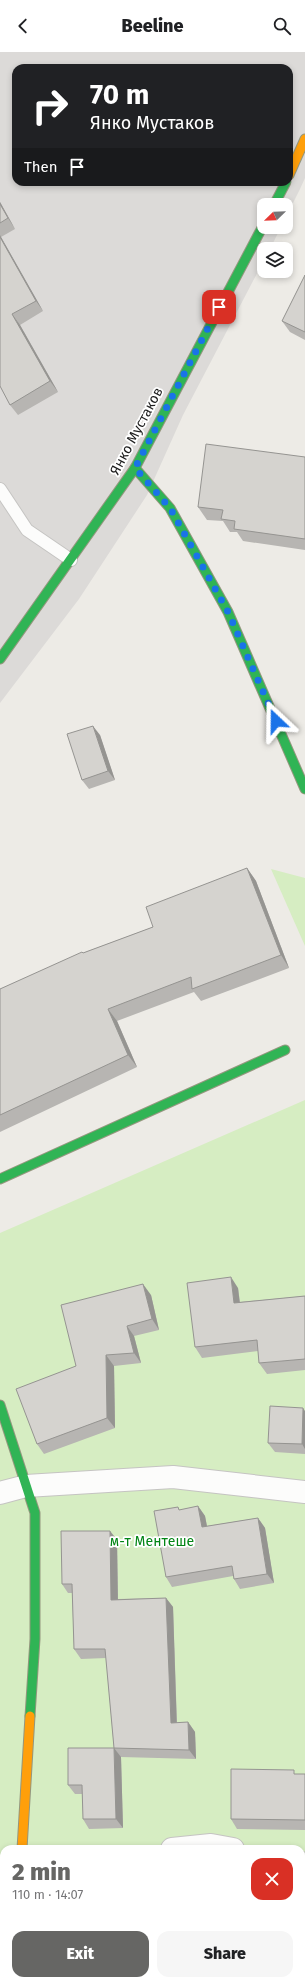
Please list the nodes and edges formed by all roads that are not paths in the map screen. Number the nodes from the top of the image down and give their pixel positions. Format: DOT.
graph roads {
  1 [pos="305,139"];
  2 [pos="293,166"];
  3 [pos="284,186"];
  4 [pos="278,198"];
  5 [pos="259,234"];
  6 [pos="135,468"];
  7 [pos="0,489"];
  8 [pos="71,560"];
  9 [pos="0,659"];
  10 [pos="305,789"];
  11 [pos="285,1050"];
  12 [pos="0,1179"];
  13 [pos="0,1405"];
  14 [pos="26,1486"];
  15 [pos="305,1492"];
  16 [pos="0,1493"];
  17 [pos="22,1845"];
  1 -- 2 [label="street"];
  3 -- 4 [label="street"];
  5 -- 6 [label="street, Янко Мустаков"];
  6 -- 8 [label="street, Янко Мустаков"];
  6 -- 10 [label="street"];
  7 -- 8 [label="lane"];
  8 -- 9 [label="street, Янко Мустаков"];
  11 -- 12 [label="street"];
  13 -- 14 [label="street"];
  14 -- 15 [label="street"];
  14 -- 16 [label="street"];
  14 -- 17 [label="street"];
}
